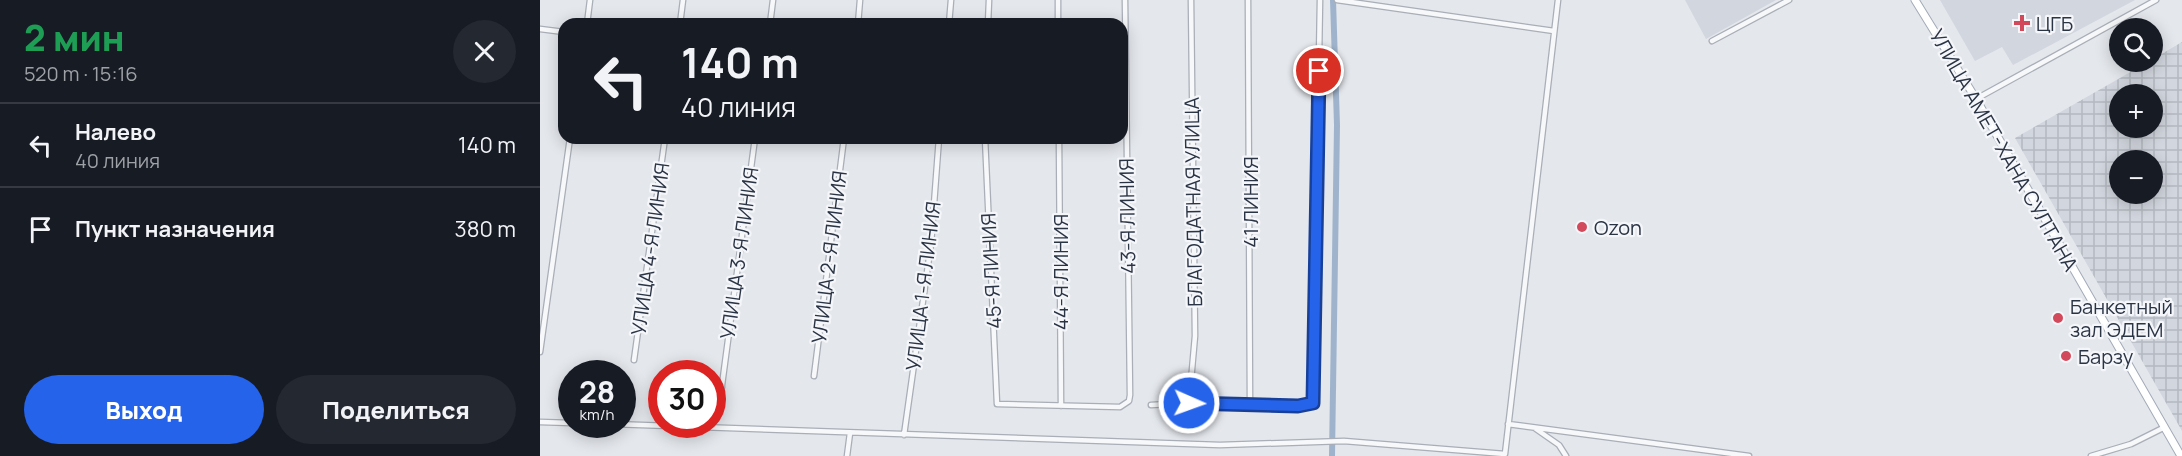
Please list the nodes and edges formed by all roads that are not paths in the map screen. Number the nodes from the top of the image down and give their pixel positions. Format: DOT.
graph roads {
  1 [pos="590,0"];
  2 [pos="683,0"];
  3 [pos="773,0"];
  4 [pos="860,0"];
  5 [pos="951,0"];
  6 [pos="989,0"];
  7 [pos="1058,0"];
  8 [pos="1125,0"];
  9 [pos="1191,0"];
  10 [pos="1248,0"];
  11 [pos="1320,0"];
  12 [pos="1337,0"];
  13 [pos="1558,0"];
  14 [pos="1789,0"];
  15 [pos="1915,0"];
  16 [pos="2156,0"];
  17 [pos="588,18"];
  18 [pos="681,18"];
  19 [pos="771,18"];
  20 [pos="858,18"];
  21 [pos="950,18"];
  22 [pos="988,18"];
  23 [pos="1058,18"];
  24 [pos="1125,18"];
  25 [pos="540,29"];
  26 [pos="558,31"];
  27 [pos="1554,31"];
  28 [pos="1712,41"];
  29 [pos="1976,99"];
  30 [pos="569,144"];
  31 [pos="664,144"];
  32 [pos="754,144"];
  33 [pos="843,144"];
  34 [pos="939,144"];
  35 [pos="985,144"];
  36 [pos="1059,144"];
  37 [pos="1127,144"];
  38 [pos="540,352"];
  39 [pos="634,360"];
  40 [pos="725,360"];
  41 [pos="814,375"];
  42 [pos="1189,403"];
  43 [pos="1251,404"];
  44 [pos="1151,405"];
  45 [pos="1060,406"];
  46 [pos="540,422"];
  47 [pos="558,423"];
  48 [pos="1508,424"];
  49 [pos="636,425"];
  50 [pos="2165,427"];
  51 [pos="1534,428"];
  52 [pos="850,433"];
  53 [pos="904,435"];
  54 [pos="846,456"];
  55 [pos="1566,456"];
  56 [pos="1749,456"];
  57 [pos="2091,456"];
  58 [pos="2181,456"];
  1 -- 17 [label="street"];
  2 -- 18 [label="street"];
  3 -- 19 [label="street"];
  4 -- 20 [label="street"];
  5 -- 21 [label="street"];
  6 -- 22 [label="street"];
  7 -- 23 [label="street"];
  8 -- 24 [label="street, 43-Я ЛИНИЯ"];
  9 -- 42 [label="street, БЛАГОДАТНАЯ УЛИЦА"];
  10 -- 43 [label="street, 41 ЛИНИЯ"];
  11 -- 43 [label="street"];
  12 -- 27 [label="street"];
  13 -- 27 [label="street"];
  14 -- 28 [label="street"];
  15 -- 29 [label="main road, УЛИЦА АМЕТ-ХАНА СУЛТАНА"];
  16 -- 29 [label="street"];
  25 -- 26 [label="street"];
  27 -- 48 [label="street"];
  29 -- 50 [label="main road, УЛИЦА АМЕТ-ХАНА СУЛТАНА"];
  30 -- 38 [label="street"];
  31 -- 39 [label="street, УЛИЦА 4-Я ЛИНИЯ"];
  32 -- 40 [label="street, УЛИЦА 3-Я ЛИНИЯ"];
  33 -- 41 [label="street, УЛИЦА 2-Я ЛИНИЯ"];
  34 -- 53 [label="street, УЛИЦА 1-Я ЛИНИЯ"];
  35 -- 45 [label="street, 45-Я ЛИНИЯ"];
  36 -- 45 [label="street, 44-Я ЛИНИЯ"];
  37 -- 45 [label="street, 43-Я ЛИНИЯ"];
  42 -- 43 [label="street"];
  42 -- 44 [label="street"];
  46 -- 47 [label="street"];
  48 -- 51 [label="street"];
  48 -- 53 [label="street"];
  49 -- 52 [label="street"];
  50 -- 57 [label="street"];
  50 -- 58 [label="main road, УЛИЦА АМЕТ-ХАНА СУЛТАНА"];
  51 -- 55 [label="street"];
  51 -- 56 [label="street"];
  52 -- 53 [label="street"];
  52 -- 54 [label="street"];
}
